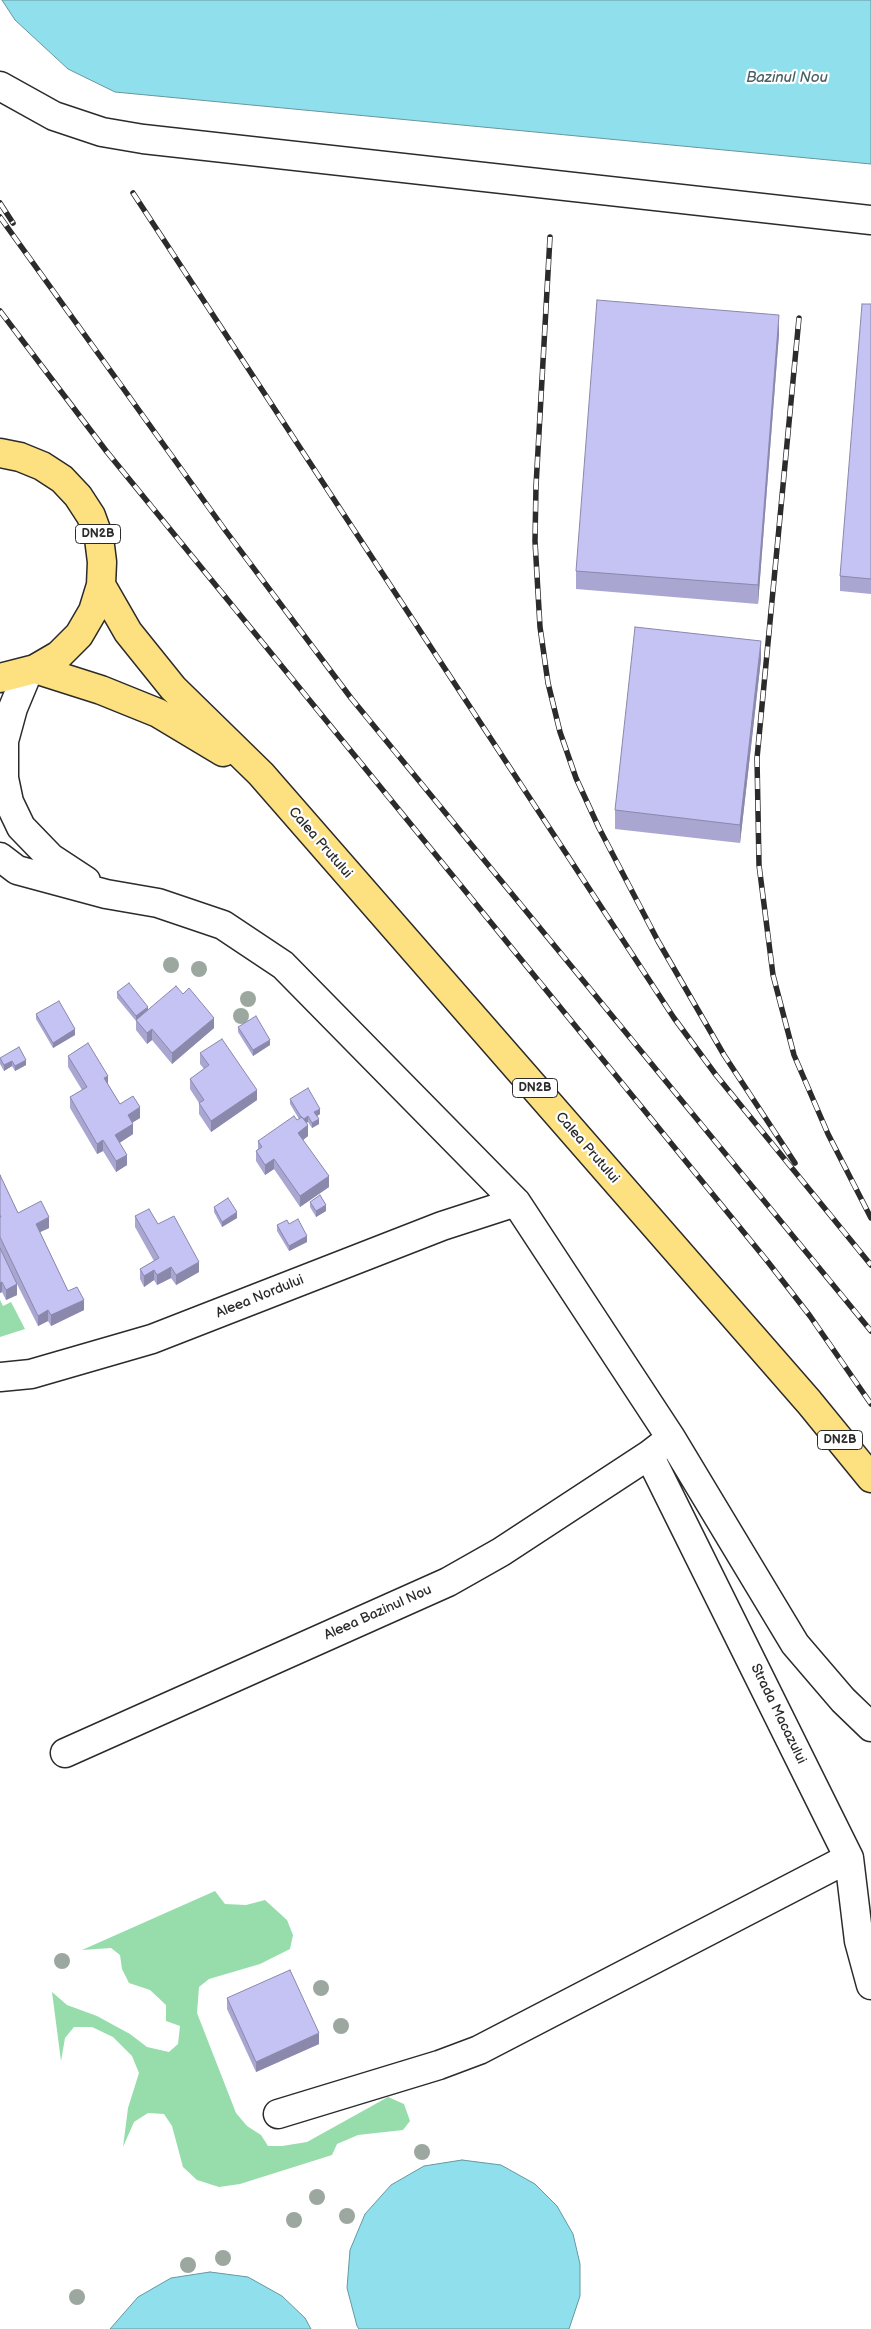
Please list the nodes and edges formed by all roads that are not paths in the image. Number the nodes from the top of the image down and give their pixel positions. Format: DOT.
graph roads {
  1 [pos="0,86"];
  2 [pos="871,220"];
  3 [pos="0,453"];
  4 [pos="101,585"];
  5 [pos="31,671"];
  6 [pos="0,678"];
  7 [pos="261,774"];
  8 [pos="0,857"];
  9 [pos="106,894"];
  10 [pos="516,1202"];
  11 [pos="0,1377"];
  12 [pos="671,1438"];
  13 [pos="649,1455"];
  14 [pos="871,1478"];
  15 [pos="871,1727"];
  16 [pos="65,1753"];
  17 [pos="850,1858"];
  18 [pos="871,1985"];
  19 [pos="278,2114"];
  1 -- 2 [label="street"];
  3 -- 4 [label="highway, DN2B"];
  4 -- 5 [label="highway, DN2B"];
  4 -- 7 [label="highway, Calea Prutului / DN2B"];
  5 -- 6 [label="highway, DN2B"];
  5 -- 7 [label="highway, Calea Prutului / DN2B"];
  5 -- 9 [label="street"];
  7 -- 14 [label="highway, Calea Prutului / DN2B"];
  8 -- 9 [label="street"];
  9 -- 10 [label="street"];
  10 -- 11 [label="street, Aleea Nordului"];
  10 -- 12 [label="street"];
  12 -- 13 [label="street, Aleea Bazinul Nou"];
  12 -- 15 [label="street"];
  13 -- 16 [label="street, Aleea Bazinul Nou"];
  13 -- 17 [label="street, Strada Macazului"];
  17 -- 18 [label="street, Strada Macazului"];
  17 -- 19 [label="street"];
}
